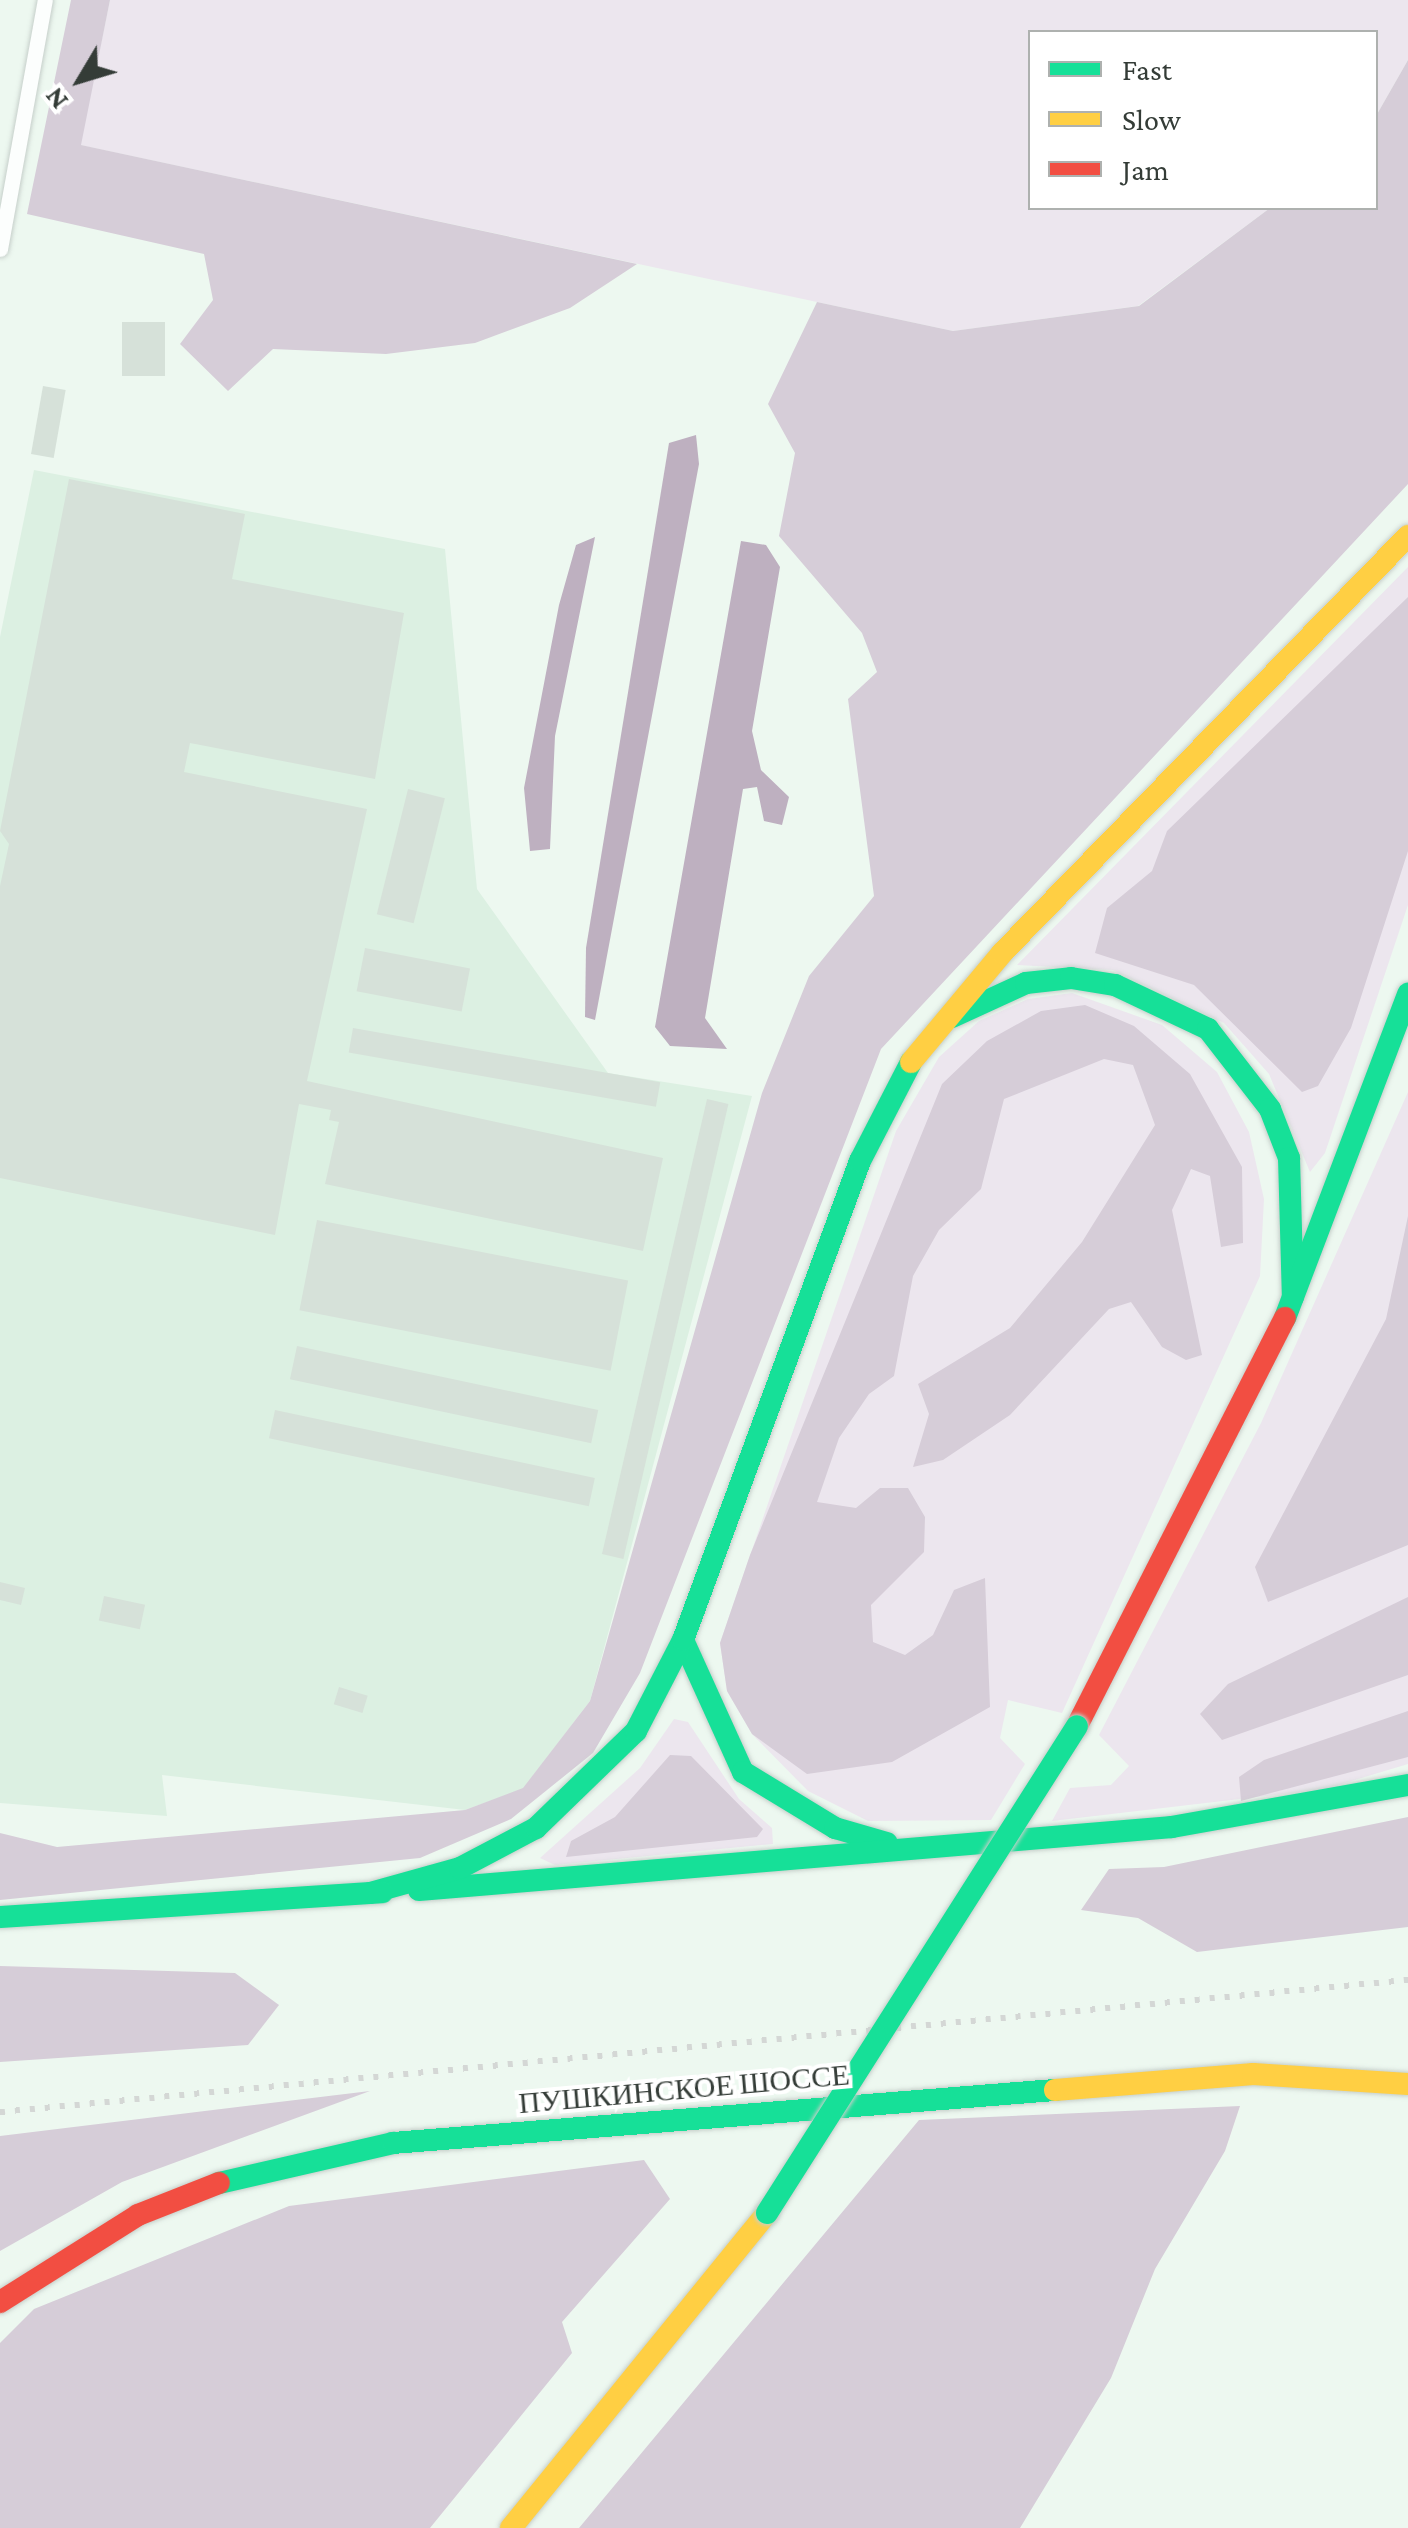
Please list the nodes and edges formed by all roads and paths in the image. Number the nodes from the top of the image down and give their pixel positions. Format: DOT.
graph roads {
  1 [pos="44,0"];
  2 [pos="0,249"];
  3 [pos="1408,536"];
  4 [pos="1408,994"];
  5 [pos="936,1026"];
  6 [pos="1408,1039"];
  7 [pos="1382,1080"];
  8 [pos="1293,1303"];
  9 [pos="683,1640"];
  10 [pos="1408,1785"];
  11 [pos="904,1848"];
  12 [pos="370,1893"];
  13 [pos="0,1918"];
  14 [pos="1408,2084"];
  15 [pos="0,2302"];
  16 [pos="511,2528"];
  1 -- 2 [label="street"];
  3 -- 5 [label="street"];
  4 -- 7 [label="street"];
  5 -- 8 [label="street"];
  5 -- 9 [label="street"];
  6 -- 7 [label="street"];
  7 -- 8 [label="street"];
  8 -- 16 [label="street, bridge"];
  9 -- 11 [label="street"];
  9 -- 12 [label="street"];
  10 -- 11 [label="street"];
  11 -- 12 [label="street"];
  12 -- 13 [label="street"];
  14 -- 15 [label="street, ПУШКИНСКОЕ ШОССЕ"];
}
